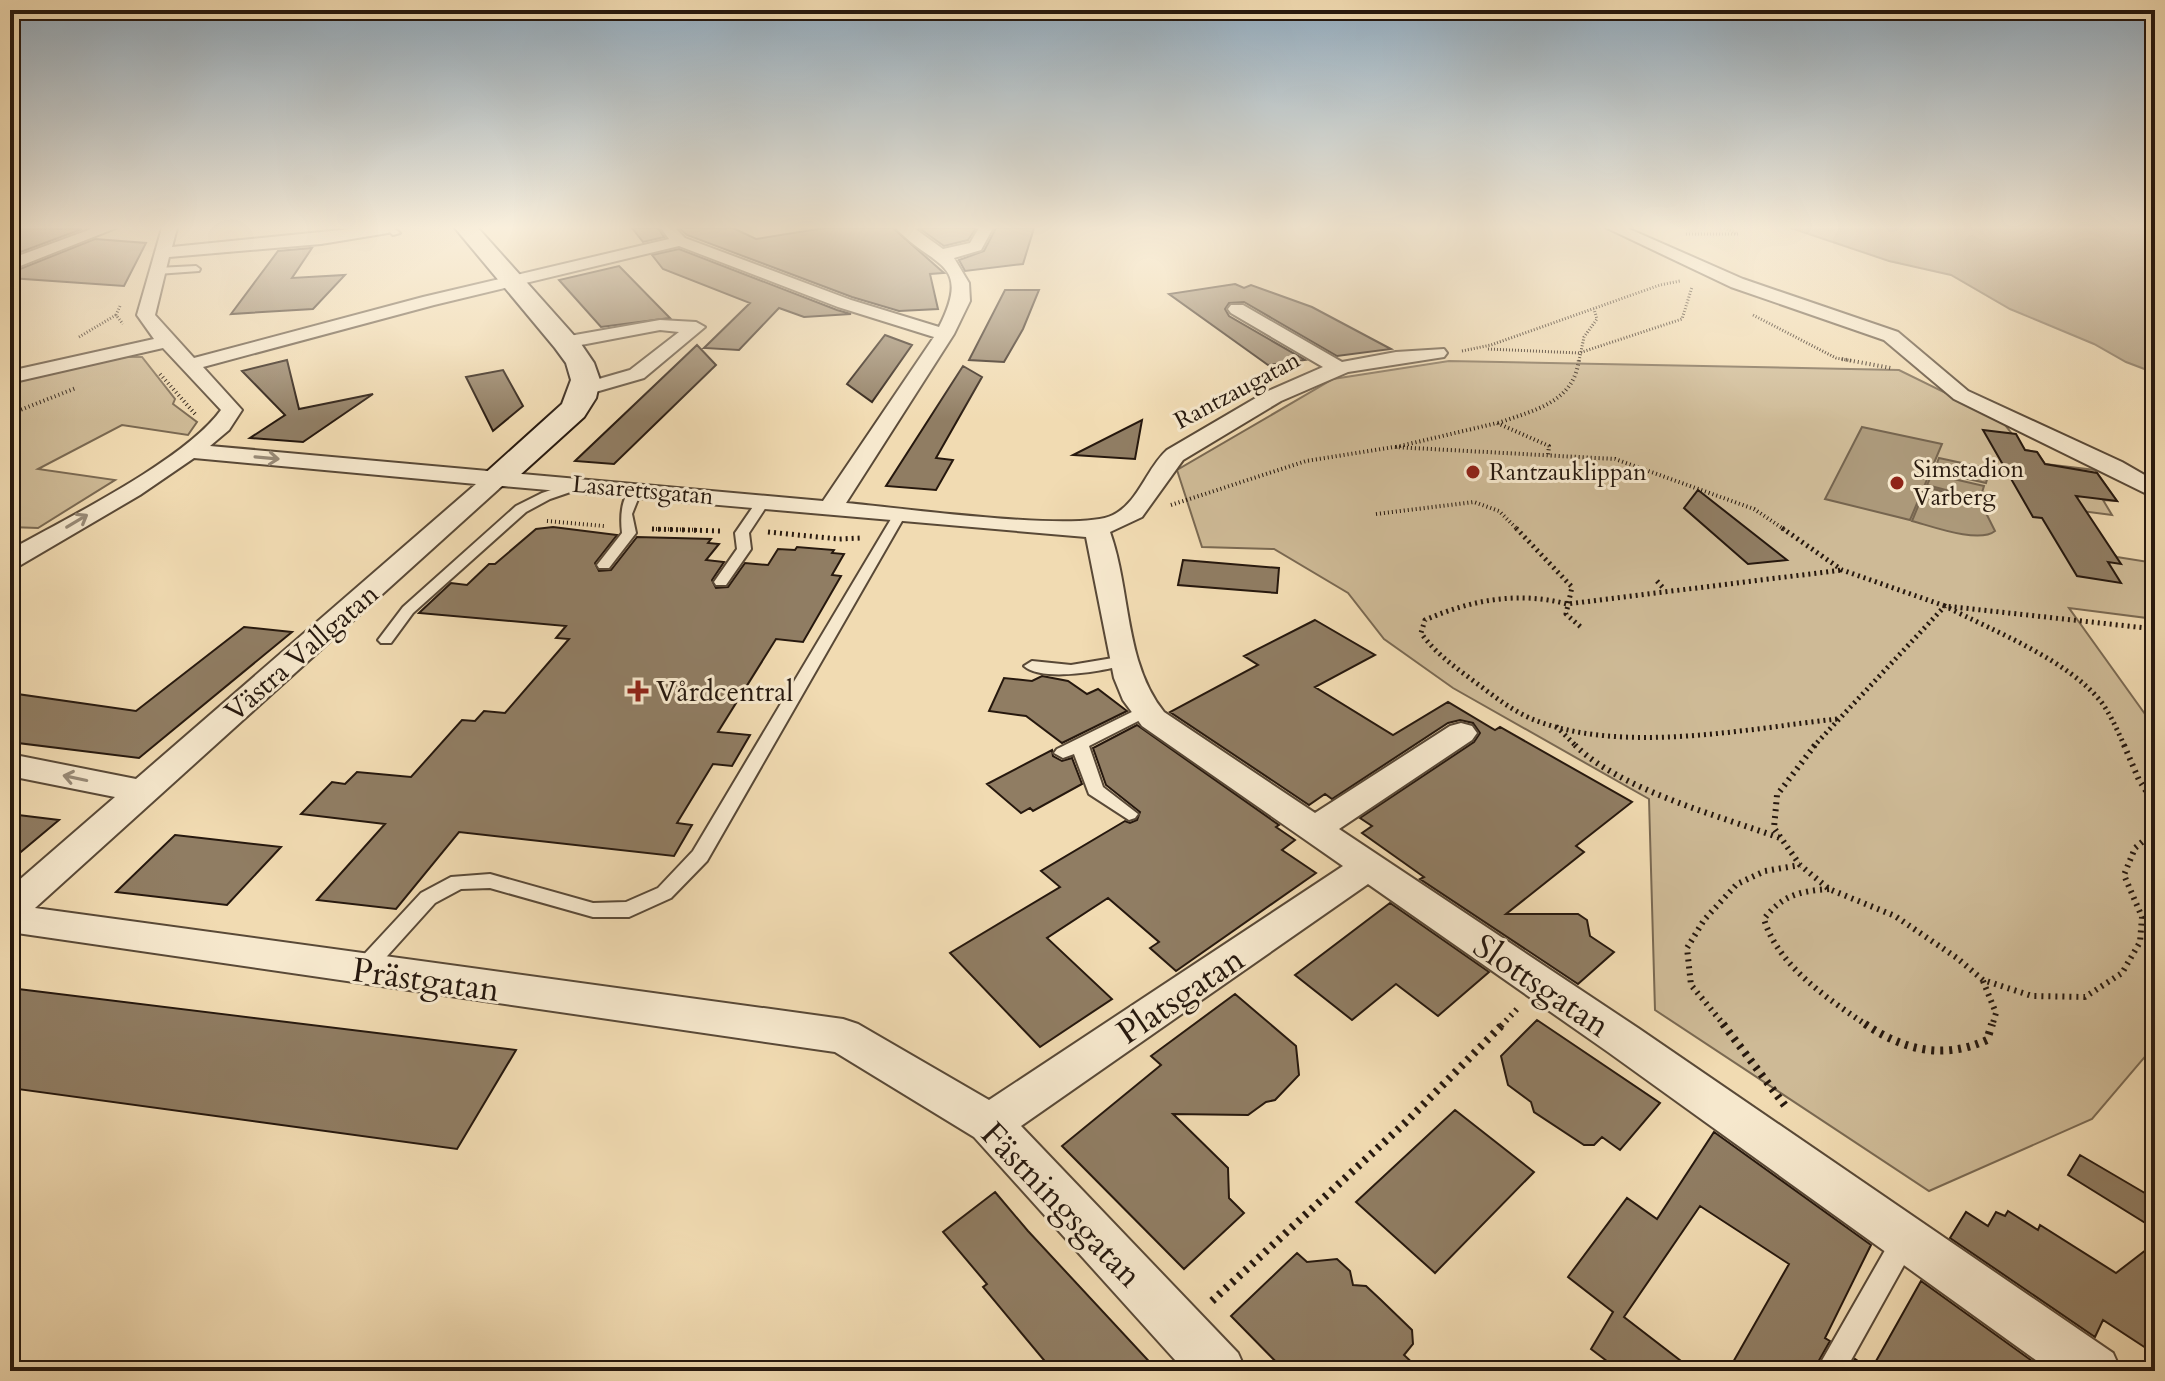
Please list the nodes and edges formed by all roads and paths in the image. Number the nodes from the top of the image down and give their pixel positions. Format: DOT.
graph roads {
  1 [pos="152,292"];
  2 [pos="466,292"];
  3 [pos="524,292"];
  4 [pos="817,292"];
  5 [pos="961,292"];
  6 [pos="1640,292"];
  7 [pos="1691,292"];
  8 [pos="1770,292"];
  9 [pos="122,302"];
  10 [pos="1237,309"];
  11 [pos="1594,309"];
  12 [pos="945,334"];
  13 [pos="170,341"];
  14 [pos="565,342"];
  15 [pos="141,347"];
  16 [pos="1475,349"];
  17 [pos="1816,349"];
  18 [pos="1437,353"];
  19 [pos="1579,353"];
  20 [pos="189,365"];
  21 [pos="1339,368"];
  22 [pos="1895,368"];
  23 [pos="10,377"];
  24 [pos="585,389"];
  25 [pos="201,422"];
  26 [pos="1497,423"];
  27 [pos="1394,447"];
  28 [pos="189,451"];
  29 [pos="1548,456"];
  30 [pos="498,477"];
  31 [pos="579,484"];
  32 [pos="636,489"];
  33 [pos="2155,491"];
  34 [pos="764,501"];
  35 [pos="831,507"];
  36 [pos="1376,514"];
  37 [pos="512,518"];
  38 [pos="896,521"];
  39 [pos="1112,522"];
  40 [pos="629,533"];
  41 [pos="742,533"];
  42 [pos="10,561"];
  43 [pos="604,565"];
  44 [pos="1842,570"];
  45 [pos="1657,581"];
  46 [pos="721,582"];
  47 [pos="1666,591"];
  48 [pos="1470,594"];
  49 [pos="1479,602"];
  50 [pos="1567,604"];
  51 [pos="1945,606"];
  52 [pos="1583,629"];
  53 [pos="2155,629"];
  54 [pos="386,640"];
  55 [pos="1125,661"];
  56 [pos="1032,666"];
  57 [pos="1144,711"];
  58 [pos="1838,719"];
  59 [pos="1556,725"];
  60 [pos="1461,733"];
  61 [pos="10,765"];
  62 [pos="141,791"];
  63 [pos="2155,805"];
  64 [pos="1129,814"];
  65 [pos="1315,829"];
  66 [pos="2155,831"];
  67 [pos="1782,838"];
  68 [pos="1800,865"];
  69 [pos="1369,866"];
  70 [pos="1829,889"];
  71 [pos="10,909"];
  72 [pos="10,918"];
  73 [pos="363,969"];
  74 [pos="1983,980"];
  75 [pos="1541,984"];
  76 [pos="843,1036"];
  77 [pos="1796,1121"];
  78 [pos="990,1123"];
  79 [pos="1906,1239"];
  80 [pos="1181,1328"];
  81 [pos="1220,1371"];
  82 [pos="1830,1371"];
  83 [pos="2095,1371"];
  1 -- 13 [label="street"];
  2 -- 20 [label="street"];
  3 -- 14 [label="street"];
  4 -- 12 [label="street"];
  5 -- 12 [label="street"];
  6 -- 11 [label="path"];
  7 -- 19 [label="path"];
  8 -- 33 [label="street"];
  9 -- 15 [label="path"];
  10 -- 21 [label="street"];
  11 -- 16 [label="path"];
  11 -- 19 [label="path"];
  12 -- 35 [label="street"];
  13 -- 15 [label="street"];
  13 -- 20 [label="street"];
  14 -- 24 [label="street"];
  14 -- 24 [label="street"];
  15 -- 23 [label="street"];
  15 -- 25 [label="path"];
  16 -- 18 [label="path"];
  16 -- 19 [label="path"];
  17 -- 22 [label="path"];
  18 -- 21 [label="street, Rantzaugatan"];
  19 -- 26 [label="path"];
  20 -- 28 [label="street"];
  21 -- 39 [label="street, Rantzaugatan"];
  24 -- 30 [label="street, Västra Vallgatan"];
  26 -- 27 [label="path"];
  26 -- 29 [label="path"];
  27 -- 29 [label="path"];
  27 -- 39 [label="path"];
  28 -- 30 [label="street, Lasarettsgatan, one-way"];
  42 -- 28 [label="street, one-way"];
  29 -- 44 [label="path"];
  30 -- 31 [label="street, Lasarettsgatan"];
  30 -- 62 [label="street, Västra Vallgatan"];
  31 -- 32 [label="street, Lasarettsgatan"];
  31 -- 37 [label="lane"];
  32 -- 34 [label="street, Lasarettsgatan"];
  32 -- 40 [label="lane"];
  34 -- 35 [label="street, Lasarettsgatan"];
  34 -- 41 [label="lane"];
  35 -- 38 [label="street, Lasarettsgatan"];
  36 -- 50 [label="path"];
  37 -- 40 [label="path"];
  37 -- 54 [label="lane"];
  38 -- 39 [label="street, Lasarettsgatan"];
  38 -- 41 [label="path"];
  38 -- 73 [label="lane"];
  39 -- 55 [label="street"];
  40 -- 41 [label="path"];
  40 -- 43 [label="lane"];
  41 -- 46 [label="lane"];
  44 -- 47 [label="path"];
  44 -- 51 [label="path"];
  45 -- 47 [label="path"];
  47 -- 50 [label="path"];
  48 -- 49 [label="path"];
  49 -- 50 [label="path"];
  49 -- 59 [label="path"];
  50 -- 52 [label="path"];
  51 -- 53 [label="path"];
  51 -- 58 [label="path"];
  51 -- 63 [label="path"];
  55 -- 56 [label="lane"];
  55 -- 57 [label="street"];
  57 -- 64 [label="lane"];
  57 -- 65 [label="street, Slottsgatan"];
  58 -- 59 [label="path"];
  58 -- 67 [label="path"];
  59 -- 67 [label="path"];
  60 -- 65 [label="street"];
  62 -- 61 [label="street, one-way"];
  62 -- 71 [label="street, Västra Vallgatan"];
  65 -- 69 [label="street, Slottsgatan"];
  66 -- 74 [label="path"];
  67 -- 68 [label="path"];
  68 -- 70 [label="path"];
  68 -- 77 [label="path"];
  69 -- 75 [label="street, Slottsgatan"];
  69 -- 78 [label="street, Platsgatan"];
  70 -- 74 [label="path"];
  70 -- 74 [label="path"];
  72 -- 73 [label="street, Prästgatan"];
  73 -- 76 [label="street, Prästgatan"];
  75 -- 79 [label="street, Slottsgatan"];
  75 -- 80 [label="path"];
  76 -- 78 [label="street, Fästningsgatan"];
  78 -- 80 [label="street, Fästningsgatan"];
  79 -- 82 [label="lane"];
  79 -- 83 [label="street, Slottsgatan"];
  80 -- 81 [label="street, Fästningsgatan"];
}
